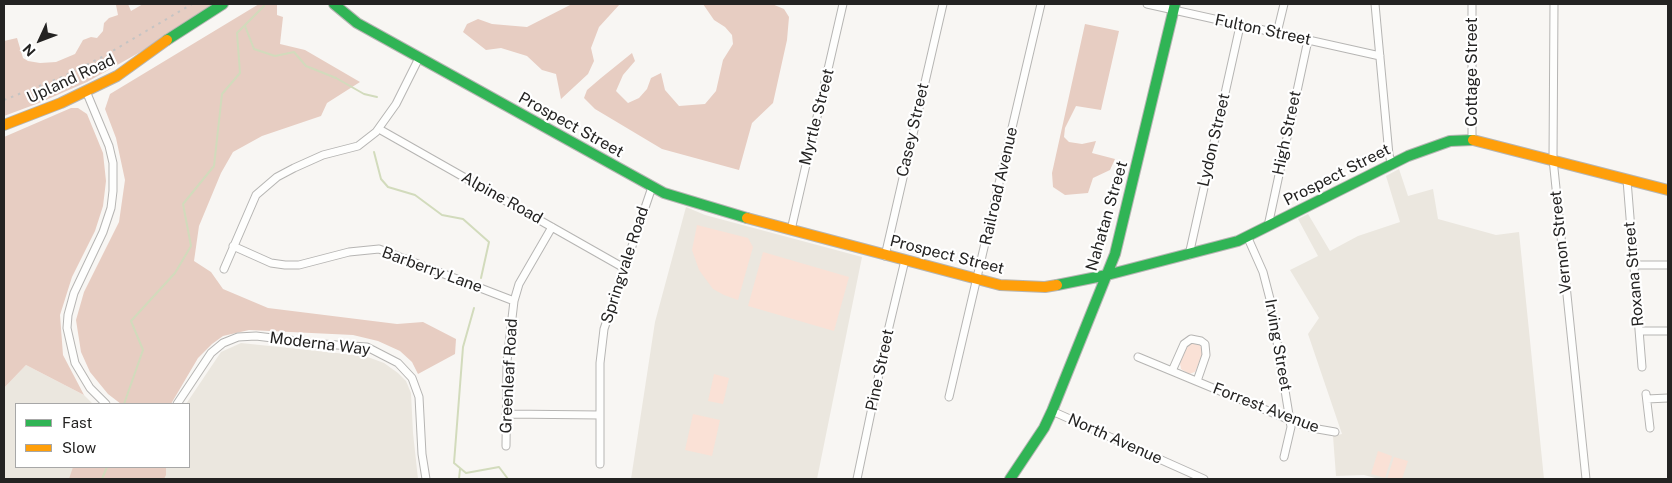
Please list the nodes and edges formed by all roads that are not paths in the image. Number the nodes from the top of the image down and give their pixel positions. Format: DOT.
graph roads {
  1 [pos="223,4"];
  2 [pos="334,4"];
  3 [pos="843,4"];
  4 [pos="943,4"];
  5 [pos="1041,4"];
  6 [pos="1147,4"];
  7 [pos="1284,4"];
  8 [pos="1375,4"];
  9 [pos="1472,4"];
  10 [pos="1554,4"];
  11 [pos="1175,7"];
  12 [pos="1240,26"];
  13 [pos="1277,33"];
  14 [pos="1308,40"];
  15 [pos="1380,56"];
  16 [pos="419,58"];
  17 [pos="86,91"];
  18 [pos="4,125"];
  19 [pos="379,129"];
  20 [pos="1472,140"];
  21 [pos="1553,159"];
  22 [pos="1392,164"];
  23 [pos="1627,180"];
  24 [pos="652,187"];
  25 [pos="1668,190"];
  26 [pos="1268,226"];
  27 [pos="552,227"];
  28 [pos="791,230"];
  29 [pos="1247,236"];
  30 [pos="233,246"];
  31 [pos="1189,255"];
  32 [pos="885,256"];
  33 [pos="905,260"];
  34 [pos="1634,266"];
  35 [pos="1668,266"];
  36 [pos="624,268"];
  37 [pos="224,269"];
  38 [pos="1107,275"];
  39 [pos="977,279"];
  40 [pos="514,301"];
  41 [pos="1640,331"];
  42 [pos="1668,331"];
  43 [pos="1138,357"];
  44 [pos="1642,367"];
  45 [pos="1172,371"];
  46 [pos="1197,381"];
  47 [pos="949,396"];
  48 [pos="1668,398"];
  49 [pos="105,403"];
  50 [pos="178,403"];
  51 [pos="1052,411"];
  52 [pos="506,414"];
  53 [pos="600,415"];
  54 [pos="1290,420"];
  55 [pos="1650,428"];
  56 [pos="1336,432"];
  57 [pos="506,446"];
  58 [pos="1284,457"];
  59 [pos="600,464"];
  60 [pos="426,479"];
  61 [pos="857,479"];
  62 [pos="1010,479"];
  63 [pos="1204,479"];
  64 [pos="1586,479"];
  1 -- 17 [label="street, Upland Road"];
  2 -- 16 [label="street, Prospect Street"];
  3 -- 28 [label="street, Myrtle Street"];
  4 -- 32 [label="street, Casey Street"];
  5 -- 39 [label="street, Railroad Avenue"];
  6 -- 11 [label="street, Fulton Street"];
  7 -- 13 [label="street"];
  8 -- 15 [label="street"];
  9 -- 20 [label="street, Cottage Street"];
  10 -- 21 [label="street, Vernon Street"];
  11 -- 12 [label="street, Fulton Street"];
  11 -- 38 [label="street, Nahatan Street"];
  12 -- 13 [label="street, Fulton Street"];
  12 -- 31 [label="street, Lydon Street"];
  13 -- 14 [label="street, Fulton Street"];
  14 -- 15 [label="street, Fulton Street"];
  14 -- 26 [label="street, High Street"];
  15 -- 22 [label="street"];
  16 -- 19 [label="street"];
  16 -- 24 [label="street, Prospect Street"];
  17 -- 18 [label="street, Upland Road"];
  17 -- 49 [label="street"];
  19 -- 27 [label="street, Alpine Road"];
  19 -- 30 [label="street"];
  20 -- 21 [label="street, Prospect Street"];
  20 -- 22 [label="street, Prospect Street"];
  21 -- 23 [label="street, Prospect Street"];
  21 -- 64 [label="street, Vernon Street"];
  22 -- 26 [label="street, Prospect Street"];
  23 -- 25 [label="street, Prospect Street"];
  23 -- 34 [label="street, Roxana Street"];
  24 -- 28 [label="street, Prospect Street"];
  24 -- 36 [label="street, Springvale Road"];
  26 -- 29 [label="street, Prospect Street"];
  27 -- 36 [label="street, Alpine Road"];
  27 -- 40 [label="street, Greenleaf Road"];
  28 -- 32 [label="street, Prospect Street"];
  29 -- 31 [label="street, Prospect Street"];
  29 -- 54 [label="street, Irving Street"];
  30 -- 37 [label="street"];
  30 -- 40 [label="street, Barberry Lane"];
  31 -- 38 [label="street, Prospect Street"];
  32 -- 33 [label="street, Prospect Street"];
  33 -- 39 [label="street, Prospect Street"];
  33 -- 61 [label="street, Pine Street"];
  34 -- 35 [label="street"];
  34 -- 41 [label="street, Roxana Street"];
  36 -- 53 [label="street, Springvale Road"];
  38 -- 39 [label="street, Prospect Street"];
  38 -- 51 [label="street, Nahatan Street"];
  39 -- 47 [label="street, Railroad Avenue"];
  40 -- 52 [label="street, Greenleaf Road"];
  41 -- 42 [label="street"];
  41 -- 44 [label="street, Roxana Street"];
  43 -- 45 [label="street, Forrest Avenue"];
  45 -- 46 [label="street, Forrest Avenue"];
  45 -- 46 [label="street, Forrest Avenue"];
  46 -- 54 [label="street, Forrest Avenue"];
  48 -- 55 [label="street"];
  50 -- 60 [label="street, Moderna Way"];
  51 -- 62 [label="street, Nahatan Street"];
  51 -- 63 [label="street, North Avenue"];
  52 -- 53 [label="street"];
  52 -- 57 [label="street, Greenleaf Road"];
  53 -- 59 [label="street, Springvale Road"];
  54 -- 56 [label="street, Forrest Avenue"];
  54 -- 58 [label="street, Irving Street"];
}
